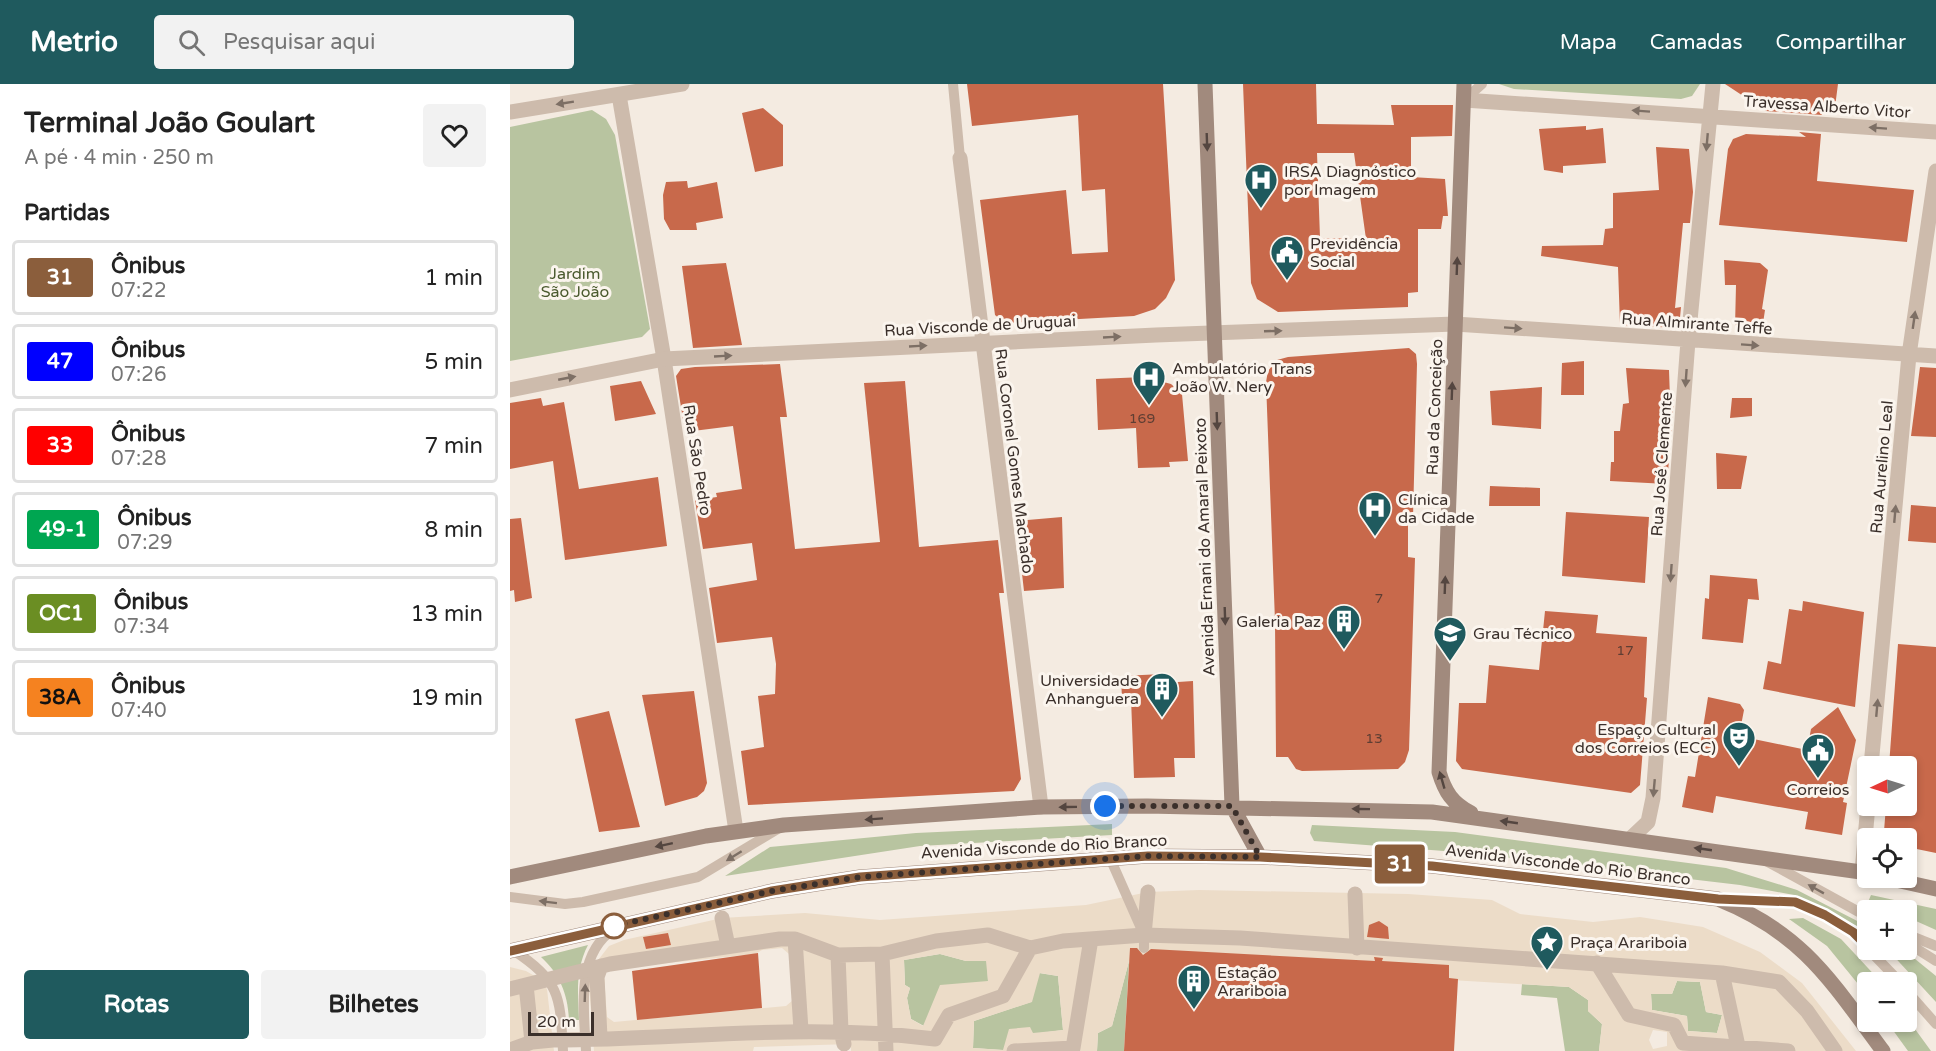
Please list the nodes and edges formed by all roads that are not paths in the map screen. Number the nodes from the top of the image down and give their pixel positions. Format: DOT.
graph roads {
  1 [pos="682,84"];
  2 [pos="953,84"];
  3 [pos="1205,84"];
  4 [pos="1464,84"];
  5 [pos="1482,84"];
  6 [pos="1713,84"];
  7 [pos="619,95"];
  8 [pos="1464,100"];
  9 [pos="510,112"];
  10 [pos="1710,116"];
  11 [pos="1936,132"];
  12 [pos="960,158"];
  13 [pos="1936,171"];
  14 [pos="1455,324"];
  15 [pos="1214,333"];
  16 [pos="1688,341"];
  17 [pos="981,343"];
  18 [pos="1910,355"];
  19 [pos="1936,356"];
  20 [pos="664,358"];
  21 [pos="510,390"];
  22 [pos="1872,756"];
  23 [pos="1232,806"];
  24 [pos="1041,807"];
  25 [pos="1482,818"];
  26 [pos="784,825"];
  27 [pos="736,831"];
  28 [pos="1630,839"];
  29 [pos="1260,857"];
  30 [pos="1110,858"];
  31 [pos="1760,858"];
  32 [pos="1857,871"];
  33 [pos="510,877"];
  34 [pos="1917,885"];
  35 [pos="1936,889"];
  36 [pos="1148,892"];
  37 [pos="1355,894"];
  38 [pos="510,897"];
  39 [pos="1718,899"];
  40 [pos="1857,911"];
  41 [pos="722,918"];
  42 [pos="620,925"];
  43 [pos="1857,937"];
  44 [pos="1917,938"];
  45 [pos="795,939"];
  46 [pos="1091,939"];
  47 [pos="1144,942"];
  48 [pos="728,946"];
  49 [pos="1936,946"];
  50 [pos="1030,948"];
  51 [pos="1357,948"];
  52 [pos="1917,949"];
  53 [pos="512,951"];
  54 [pos="882,954"];
  55 [pos="838,955"];
  56 [pos="1879,960"];
  57 [pos="1936,961"];
  58 [pos="1597,963"];
  59 [pos="593,968"];
  60 [pos="1890,972"];
  61 [pos="1722,973"];
  62 [pos="550,979"];
  63 [pos="526,985"];
  64 [pos="510,989"];
  65 [pos="1917,1002"];
  66 [pos="1936,1024"];
  67 [pos="801,1029"];
  68 [pos="886,1033"];
  69 [pos="843,1037"];
  70 [pos="532,1041"];
  71 [pos="591,1042"];
  72 [pos="563,1045"];
  73 [pos="940,1045"];
  74 [pos="1738,1046"];
  75 [pos="510,1050"];
  76 [pos="886,1051"];
  77 [pos="1014,1051"];
  78 [pos="1788,1051"];
  79 [pos="1835,1051"];
  80 [pos="1883,1051"];
  1 -- 7 [label="street"];
  2 -- 12 [label="lane, Rua Coronel Gomes Machado"];
  3 -- 15 [label="main road, Avenida Ernani do Amaral Peixoto, one-way"];
  4 -- 8 [label="main road, Rua da Conceição"];
  5 -- 8 [label="lane"];
  6 -- 10 [label="street, Rua José Clemente"];
  7 -- 9 [label="street, one-way"];
  7 -- 20 [label="street, Rua São Pedro"];
  10 -- 8 [label="street, Travessa Alberto Vitor, one-way"];
  14 -- 8 [label="main road, Rua da Conceição, one-way"];
  11 -- 10 [label="street, Travessa Alberto Vitor, one-way"];
  10 -- 16 [label="street, Rua José Clemente, one-way"];
  12 -- 17 [label="street, Rua Coronel Gomes Machado"];
  18 -- 13 [label="street, Rua Aurelino Leal, one-way"];
  15 -- 14 [label="street, Rua Visconde de Uruguai, one-way"];
  14 -- 16 [label="street, Rua Almirante Teffe, one-way"];
  25 -- 14 [label="main road, Rua da Conceição, one-way"];
  17 -- 15 [label="street, Rua Visconde de Uruguai, one-way"];
  15 -- 23 [label="main road, Avenida Ernani do Amaral Peixoto, one-way"];
  16 -- 18 [label="street, Rua Almirante Teffe, one-way"];
  16 -- 28 [label="street, Rua José Clemente, one-way"];
  20 -- 17 [label="street, Rua Visconde de Uruguai, one-way"];
  17 -- 24 [label="street, Rua Coronel Gomes Machado"];
  18 -- 19 [label="street, Rua Almirante Teffe"];
  22 -- 18 [label="street, Rua Aurelino Leal, one-way"];
  21 -- 20 [label="street, Rua Visconde de Uruguai, one-way"];
  20 -- 27 [label="street, Rua São Pedro"];
  23 -- 24 [label="main road, Avenida Visconde do Rio Branco, one-way"];
  25 -- 23 [label="main road, Avenida Visconde do Rio Branco, one-way"];
  23 -- 29 [label="main road, Avenida Ernani do Amaral Peixoto"];
  24 -- 26 [label="main road, Avenida Visconde do Rio Branco, one-way"];
  28 -- 25 [label="main road, Avenida Visconde do Rio Branco, one-way"];
  26 -- 27 [label="main road, Avenida Visconde do Rio Branco"];
  26 -- 38 [label="lane, one-way"];
  27 -- 33 [label="main road, Avenida Visconde do Rio Branco, one-way"];
  31 -- 28 [label="main road, Avenida Visconde do Rio Branco, one-way"];
  29 -- 30 [label="main road, Avenida Visconde do Rio Branco"];
  29 -- 39 [label="main road, Avenida Visconde do Rio Branco"];
  30 -- 42 [label="main road, Avenida Visconde do Rio Branco"];
  30 -- 47 [label="lane"];
  31 -- 32 [label="main road, Avenida Visconde do Rio Branco"];
  40 -- 31 [label="lane, one-way"];
  34 -- 35 [label="main road"];
  36 -- 47 [label="street"];
  37 -- 51 [label="street"];
  39 -- 43 [label="lane"];
  39 -- 80 [label="main road, Avenida Visconde do Rio Branco"];
  41 -- 48 [label="street"];
  42 -- 53 [label="main road, Avenida Visconde do Rio Branco"];
  42 -- 59 [label="lane"];
  44 -- 49 [label="lane"];
  45 -- 48 [label="street"];
  45 -- 55 [label="street"];
  45 -- 67 [label="street"];
  46 -- 47 [label="street"];
  46 -- 50 [label="street"];
  46 -- 77 [label="street"];
  47 -- 51 [label="street"];
  48 -- 59 [label="street"];
  50 -- 54 [label="street"];
  50 -- 73 [label="street"];
  51 -- 58 [label="street"];
  52 -- 57 [label="lane"];
  53 -- 62 [label="lane"];
  54 -- 55 [label="street"];
  54 -- 68 [label="street"];
  55 -- 69 [label="street"];
  56 -- 60 [label="lane"];
  58 -- 61 [label="street"];
  58 -- 74 [label="street"];
  59 -- 62 [label="street"];
  59 -- 71 [label="street"];
  61 -- 74 [label="street"];
  61 -- 79 [label="street"];
  62 -- 63 [label="street"];
  62 -- 72 [label="lane"];
  63 -- 64 [label="street"];
  63 -- 70 [label="street"];
  65 -- 66 [label="lane"];
  67 -- 69 [label="street"];
  67 -- 71 [label="street"];
  68 -- 69 [label="street"];
  68 -- 73 [label="street"];
  68 -- 76 [label="street"];
  70 -- 72 [label="street"];
  70 -- 75 [label="street"];
  71 -- 72 [label="street"];
  74 -- 78 [label="street"];
}
